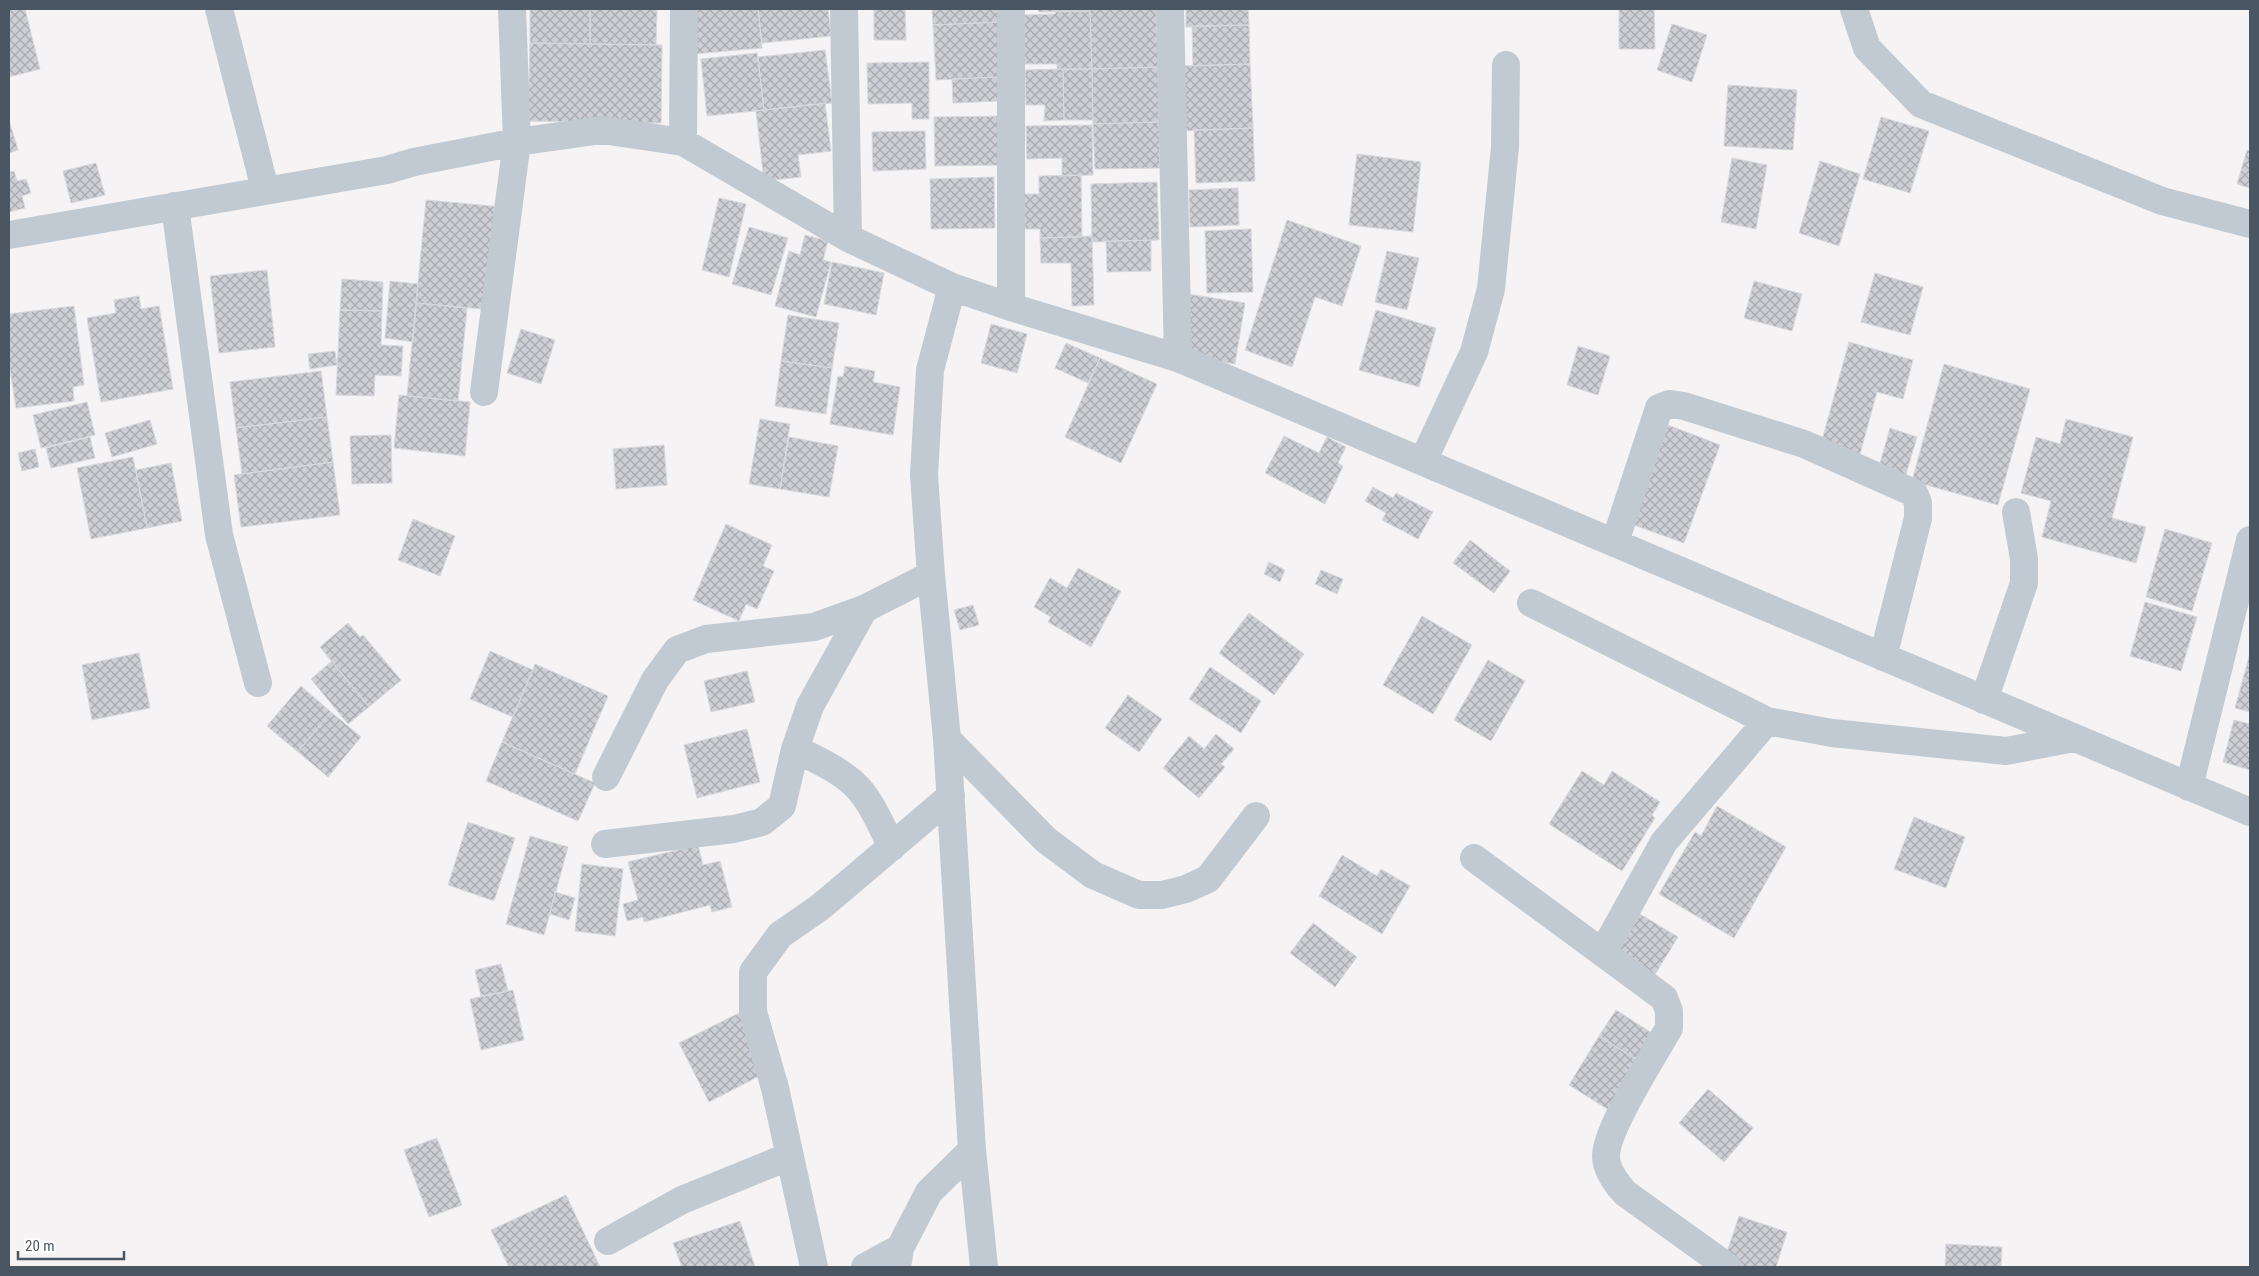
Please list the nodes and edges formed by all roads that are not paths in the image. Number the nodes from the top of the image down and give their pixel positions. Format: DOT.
graph roads {
  1 [pos="219,9"];
  2 [pos="512,9"];
  3 [pos="684,9"];
  4 [pos="844,9"];
  5 [pos="1011,9"];
  6 [pos="1170,9"];
  7 [pos="1854,9"];
  8 [pos="1506,65"];
  9 [pos="517,142"];
  10 [pos="683,142"];
  11 [pos="265,190"];
  12 [pos="175,206"];
  13 [pos="2250,224"];
  14 [pos="9,235"];
  15 [pos="848,238"];
  16 [pos="952,287"];
  17 [pos="1011,307"];
  18 [pos="1178,358"];
  19 [pos="484,392"];
  20 [pos="1423,461"];
  21 [pos="2016,512"];
  22 [pos="2250,540"];
  23 [pos="1615,542"];
  24 [pos="931,576"];
  25 [pos="1532,603"];
  26 [pos="864,610"];
  27 [pos="1883,657"];
  28 [pos="258,683"];
  29 [pos="1984,700"];
  30 [pos="1767,721"];
  31 [pos="2074,738"];
  32 [pos="947,739"];
  33 [pos="795,749"];
  34 [pos="606,777"];
  35 [pos="2189,787"];
  36 [pos="951,796"];
  37 [pos="2250,812"];
  38 [pos="1256,816"];
  39 [pos="605,844"];
  40 [pos="892,847"];
  41 [pos="1474,858"];
  42 [pos="1603,952"];
  43 [pos="972,1150"];
  44 [pos="790,1156"];
  45 [pos="608,1241"];
  46 [pos="899,1258"];
  47 [pos="814,1267"];
  48 [pos="865,1267"];
  49 [pos="984,1267"];
  50 [pos="1728,1267"];
  1 -- 11 [label="street"];
  2 -- 9 [label="street"];
  3 -- 10 [label="street"];
  4 -- 15 [label="street"];
  5 -- 17 [label="street"];
  6 -- 18 [label="street"];
  7 -- 13 [label="street"];
  8 -- 20 [label="street"];
  9 -- 10 [label="street"];
  9 -- 11 [label="street"];
  9 -- 19 [label="street"];
  10 -- 15 [label="street"];
  11 -- 12 [label="street"];
  12 -- 14 [label="street"];
  12 -- 28 [label="street"];
  15 -- 16 [label="street"];
  16 -- 17 [label="street"];
  16 -- 24 [label="street"];
  17 -- 18 [label="street"];
  18 -- 20 [label="street"];
  20 -- 23 [label="street"];
  21 -- 29 [label="street"];
  22 -- 35 [label="street"];
  23 -- 27 [label="street"];
  23 -- 27 [label="street"];
  24 -- 26 [label="street"];
  24 -- 32 [label="street"];
  25 -- 30 [label="street"];
  26 -- 33 [label="street"];
  26 -- 34 [label="street"];
  27 -- 29 [label="street"];
  29 -- 31 [label="street"];
  30 -- 31 [label="street"];
  30 -- 42 [label="street"];
  31 -- 35 [label="street"];
  32 -- 36 [label="street"];
  32 -- 38 [label="street"];
  33 -- 39 [label="street"];
  33 -- 40 [label="street"];
  35 -- 37 [label="street"];
  36 -- 40 [label="street"];
  36 -- 43 [label="street"];
  40 -- 44 [label="street"];
  41 -- 42 [label="street"];
  42 -- 50 [label="street"];
  43 -- 46 [label="street"];
  43 -- 49 [label="street"];
  44 -- 45 [label="street"];
  44 -- 47 [label="street"];
  46 -- 48 [label="street"];
}
